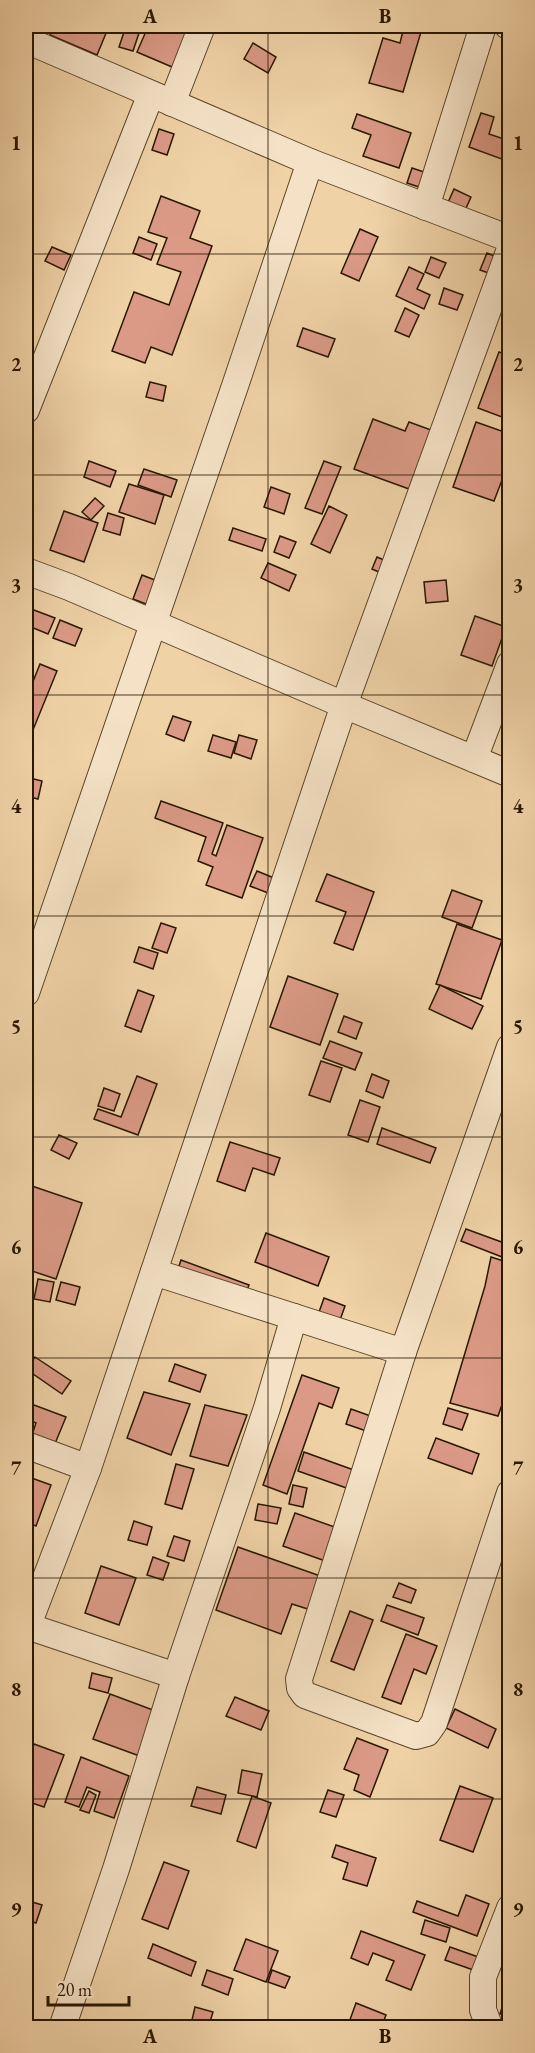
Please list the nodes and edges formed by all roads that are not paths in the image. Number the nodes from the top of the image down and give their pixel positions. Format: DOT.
graph roads {
  1 [pos="202,26"];
  2 [pos="483,26"];
  3 [pos="26,40"];
  4 [pos="161,98"];
  5 [pos="310,162"];
  6 [pos="426,207"];
  7 [pos="510,239"];
  8 [pos="510,249"];
  9 [pos="26,410"];
  10 [pos="26,571"];
  11 [pos="153,622"];
  12 [pos="510,664"];
  13 [pos="344,705"];
  14 [pos="474,759"];
  15 [pos="510,774"];
  16 [pos="26,993"];
  17 [pos="510,1047"];
  18 [pos="154,1272"];
  19 [pos="294,1317"];
  20 [pos="403,1352"];
  21 [pos="26,1445"];
  22 [pos="88,1468"];
  23 [pos="509,1495"];
  24 [pos="26,1628"];
  25 [pos="176,1676"];
  26 [pos="510,1908"];
  27 [pos="62,2028"];
  28 [pos="490,2028"];
  1 -- 4 [label="street"];
  2 -- 6 [label="street"];
  3 -- 4 [label="street"];
  4 -- 5 [label="street"];
  4 -- 9 [label="street"];
  5 -- 6 [label="street"];
  5 -- 11 [label="street"];
  6 -- 7 [label="street"];
  8 -- 13 [label="street"];
  10 -- 11 [label="street"];
  11 -- 13 [label="street"];
  11 -- 16 [label="street"];
  12 -- 14 [label="street"];
  13 -- 14 [label="street"];
  13 -- 18 [label="street"];
  14 -- 15 [label="street"];
  17 -- 20 [label="street"];
  18 -- 19 [label="street"];
  18 -- 22 [label="street"];
  19 -- 20 [label="street"];
  19 -- 25 [label="street"];
  20 -- 23 [label="street"];
  21 -- 22 [label="street"];
  22 -- 24 [label="street"];
  24 -- 25 [label="street"];
  25 -- 27 [label="street"];
  26 -- 28 [label="street"];
}
